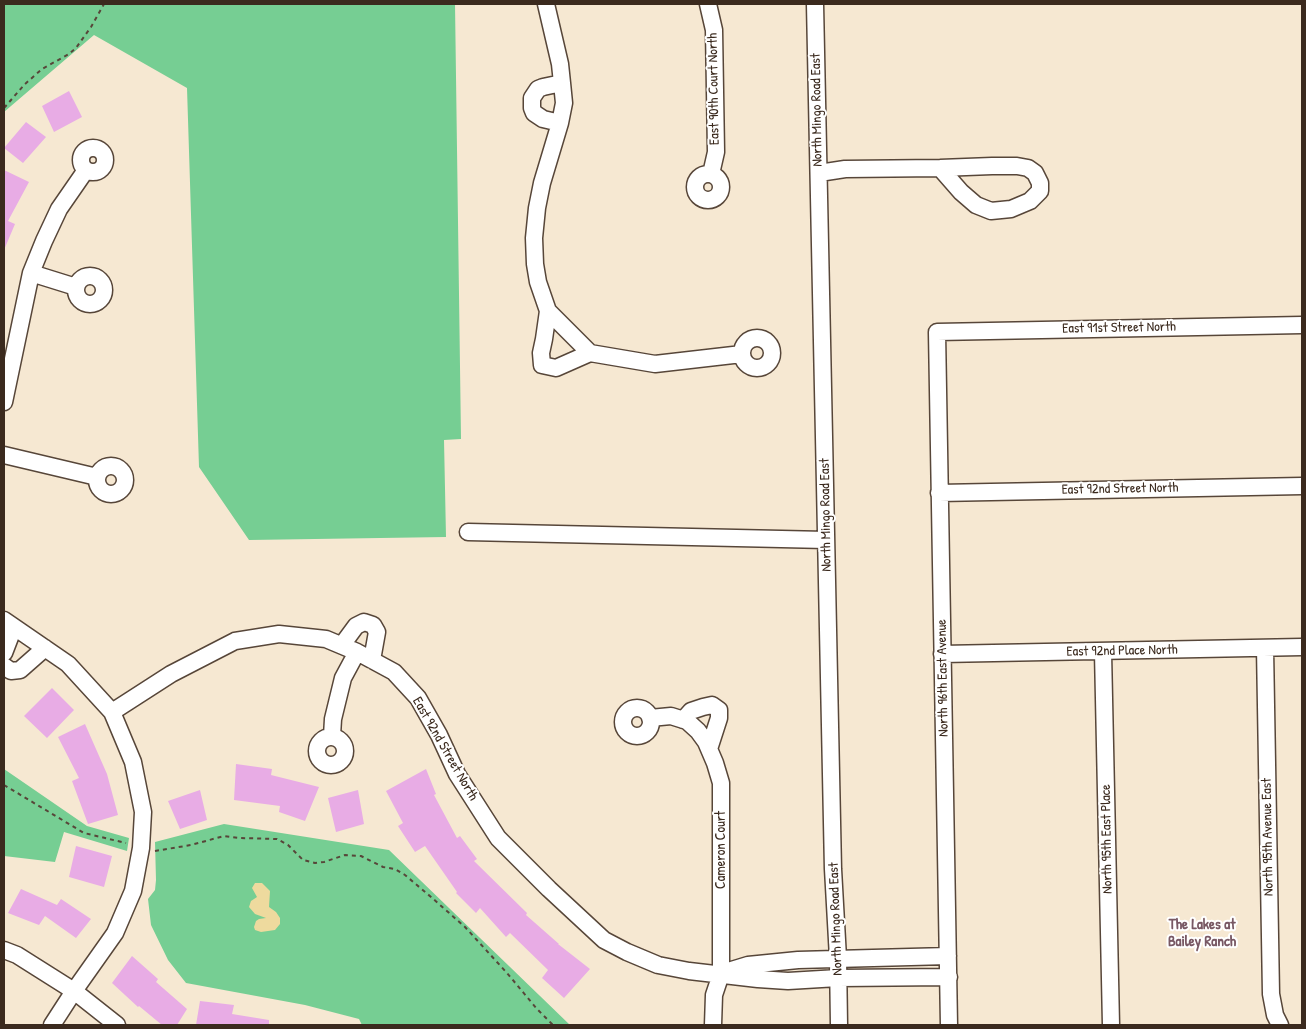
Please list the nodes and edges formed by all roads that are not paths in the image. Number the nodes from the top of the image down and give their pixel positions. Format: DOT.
graph roads {
  1 [pos="546,4"];
  2 [pos="708,4"];
  3 [pos="815,4"];
  4 [pos="562,83"];
  5 [pos="560,123"];
  6 [pos="940,168"];
  7 [pos="86,170"];
  8 [pos="819,173"];
  9 [pos="711,174"];
  10 [pos="32,273"];
  11 [pos="76,287"];
  12 [pos="548,311"];
  13 [pos="1302,325"];
  14 [pos="937,332"];
  15 [pos="590,353"];
  16 [pos="742,354"];
  17 [pos="4,402"];
  18 [pos="4,456"];
  19 [pos="97,477"];
  20 [pos="1302,486"];
  21 [pos="939,493"];
  22 [pos="468,532"];
  23 [pos="826,540"];
  24 [pos="9,624"];
  25 [pos="342,646"];
  26 [pos="1302,647"];
  27 [pos="45,648"];
  28 [pos="1265,648"];
  29 [pos="357,652"];
  30 [pos="1103,652"];
  31 [pos="4,653"];
  32 [pos="942,654"];
  33 [pos="372,660"];
  34 [pos="4,666"];
  35 [pos="112,712"];
  36 [pos="650,718"];
  37 [pos="683,720"];
  38 [pos="332,736"];
  39 [pos="709,749"];
  40 [pos="4,950"];
  41 [pos="948,956"];
  42 [pos="838,958"];
  43 [pos="721,974"];
  44 [pos="949,976"];
  45 [pos="838,978"];
  46 [pos="74,991"];
  47 [pos="52,1025"];
  48 [pos="116,1025"];
  49 [pos="713,1025"];
  50 [pos="839,1025"];
  51 [pos="949,1025"];
  52 [pos="1111,1025"];
  53 [pos="1280,1025"];
  1 -- 4 [label="street"];
  2 -- 9 [label="street, East 90th Court North"];
  3 -- 8 [label="street, North Mingo Road East"];
  4 -- 5 [label="street"];
  4 -- 5 [label="street"];
  5 -- 12 [label="street"];
  6 -- 6 [label="street"];
  6 -- 8 [label="street"];
  7 -- 10 [label="street"];
  8 -- 23 [label="street, North Mingo Road East"];
  10 -- 11 [label="street"];
  10 -- 17 [label="street"];
  12 -- 15 [label="street"];
  12 -- 15 [label="street"];
  13 -- 14 [label="street, East 91st Street North"];
  14 -- 21 [label="street, North 96th East Avenue"];
  15 -- 16 [label="street"];
  18 -- 19 [label="street"];
  20 -- 21 [label="street, East 92nd Street North"];
  21 -- 32 [label="street, North 96th East Avenue"];
  22 -- 23 [label="street"];
  23 -- 42 [label="street, North Mingo Road East"];
  24 -- 27 [label="street"];
  24 -- 31 [label="street"];
  25 -- 29 [label="street, East 92nd Street North"];
  25 -- 33 [label="street"];
  25 -- 35 [label="street, East 92nd Street North"];
  26 -- 28 [label="street, East 92nd Place North"];
  27 -- 34 [label="street"];
  27 -- 35 [label="street"];
  28 -- 30 [label="street, East 92nd Place North"];
  28 -- 53 [label="street, North 95th Avenue East"];
  29 -- 33 [label="street, East 92nd Street North"];
  29 -- 38 [label="street"];
  30 -- 32 [label="street, East 92nd Place North"];
  30 -- 52 [label="street, North 95th East Place"];
  32 -- 41 [label="street, North 96th East Avenue"];
  33 -- 43 [label="street, East 92nd Street North"];
  35 -- 46 [label="street"];
  36 -- 37 [label="street"];
  37 -- 39 [label="street, Cameron Court"];
  37 -- 39 [label="street"];
  39 -- 43 [label="street, Cameron Court"];
  40 -- 46 [label="street"];
  41 -- 42 [label="street"];
  41 -- 44 [label="street, North 96th East Avenue"];
  42 -- 43 [label="street"];
  42 -- 45 [label="street, North Mingo Road East"];
  43 -- 45 [label="street, East 92nd Street North"];
  43 -- 49 [label="street, Cameron Court"];
  44 -- 45 [label="street, East 92nd Street North"];
  44 -- 51 [label="street, North 96th East Avenue"];
  45 -- 50 [label="street, North Mingo Road East"];
  46 -- 47 [label="street"];
  46 -- 48 [label="street"];
}
